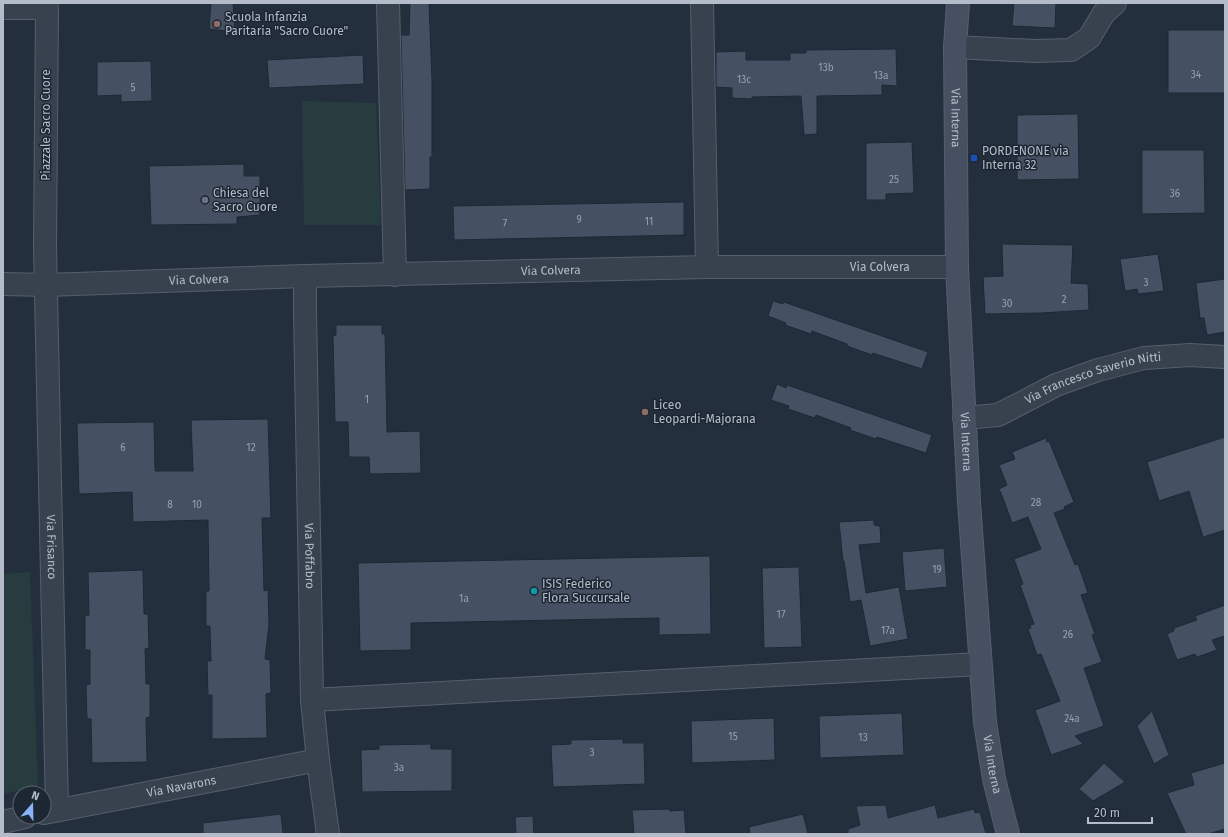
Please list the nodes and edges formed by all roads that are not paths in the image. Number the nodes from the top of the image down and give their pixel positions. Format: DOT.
graph roads {
  1 [pos="388,3"];
  2 [pos="702,3"];
  3 [pos="958,3"];
  4 [pos="1115,3"];
  5 [pos="47,6"];
  6 [pos="3,8"];
  7 [pos="955,46"];
  8 [pos="707,267"];
  9 [pos="957,267"];
  10 [pos="395,274"];
  11 [pos="305,276"];
  12 [pos="3,284"];
  13 [pos="46,285"];
  14 [pos="1225,357"];
  15 [pos="964,418"];
  16 [pos="980,664"];
  17 [pos="312,700"];
  18 [pos="318,760"];
  19 [pos="50,785"];
  20 [pos="52,811"];
  21 [pos="328,834"];
  22 [pos="1008,834"];
  1 -- 10 [label="street"];
  2 -- 8 [label="street"];
  3 -- 7 [label="street, Via Interna"];
  4 -- 7 [label="street"];
  5 -- 6 [label="street, Piazzale Sacro Cuore"];
  5 -- 13 [label="street, Piazzale Sacro Cuore"];
  7 -- 9 [label="street, Via Interna"];
  8 -- 9 [label="street, Via Colvera"];
  8 -- 10 [label="street, Via Colvera"];
  9 -- 15 [label="street, Via Interna"];
  10 -- 11 [label="street, Via Colvera"];
  11 -- 13 [label="street, Via Colvera"];
  11 -- 17 [label="street, Via Poffabro"];
  12 -- 13 [label="street, Via Colvera"];
  13 -- 19 [label="street, Via Frisanco"];
  14 -- 15 [label="street, Via Francesco Saverio Nitti"];
  15 -- 16 [label="street, Via Interna"];
  16 -- 17 [label="street"];
  16 -- 22 [label="street, Via Interna"];
  17 -- 18 [label="street, Via Poffabro"];
  18 -- 20 [label="street, Via Navarons"];
  18 -- 21 [label="street, Via Poffabro"];
}
